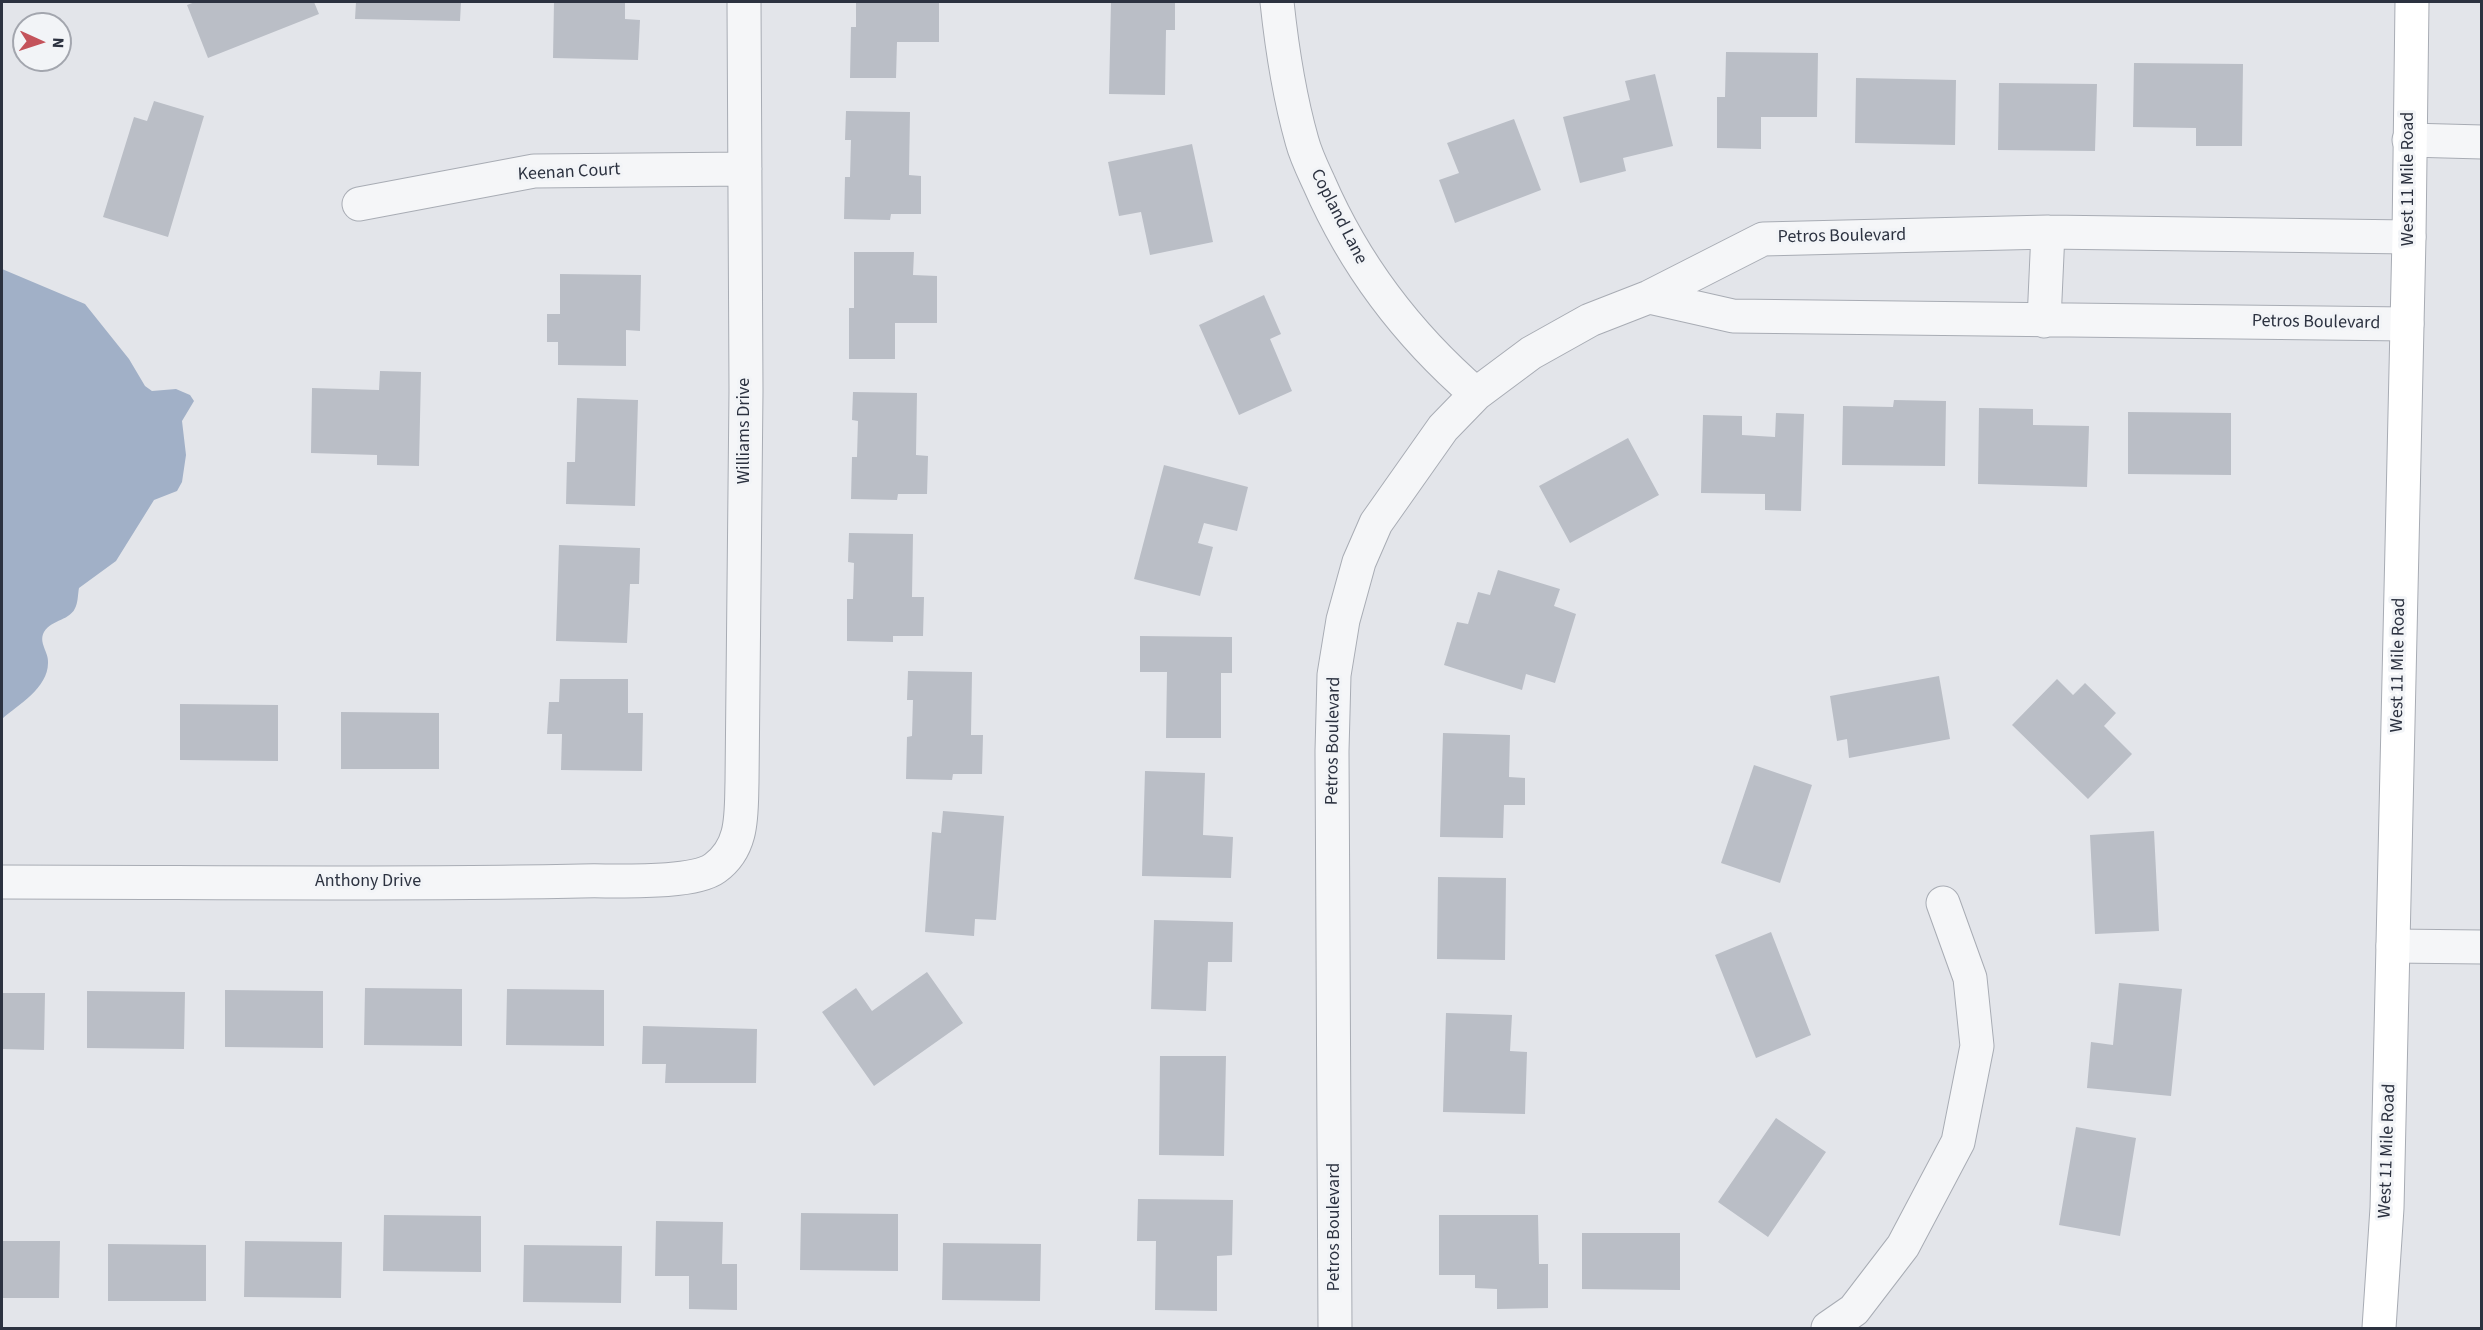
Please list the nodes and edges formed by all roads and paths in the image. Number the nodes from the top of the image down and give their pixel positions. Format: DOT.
graph roads {
  1 [pos="744,2"];
  2 [pos="1277,2"];
  3 [pos="2412,2"];
  4 [pos="2409,140"];
  5 [pos="2481,142"];
  6 [pos="745,169"];
  7 [pos="359,204"];
  8 [pos="2048,232"];
  9 [pos="2409,237"];
  10 [pos="1649,297"];
  11 [pos="2044,321"];
  12 [pos="2407,324"];
  13 [pos="1476,394"];
  14 [pos="728,856"];
  15 [pos="2,882"];
  16 [pos="1943,903"];
  17 [pos="2393,946"];
  18 [pos="2481,947"];
  19 [pos="1335,1329"];
  20 [pos="1828,1329"];
  21 [pos="2379,1329"];
  1 -- 6 [label="street, Williams Drive"];
  2 -- 13 [label="street, Copland Lane"];
  3 -- 4 [label="street, West 11 Mile Road"];
  4 -- 5 [label="street"];
  4 -- 9 [label="street, West 11 Mile Road"];
  6 -- 7 [label="street, Keenan Court"];
  6 -- 14 [label="street, Williams Drive"];
  8 -- 9 [label="street, Petros Boulevard"];
  8 -- 10 [label="street, Petros Boulevard"];
  8 -- 11 [label="street"];
  9 -- 12 [label="street, West 11 Mile Road"];
  10 -- 11 [label="street, Petros Boulevard"];
  10 -- 13 [label="street, Petros Boulevard"];
  11 -- 12 [label="street, Petros Boulevard"];
  12 -- 17 [label="street, West 11 Mile Road"];
  13 -- 19 [label="street, Petros Boulevard"];
  14 -- 15 [label="street, Anthony Drive"];
  16 -- 20 [label="street"];
  17 -- 18 [label="street"];
  17 -- 21 [label="street, West 11 Mile Road"];
}
